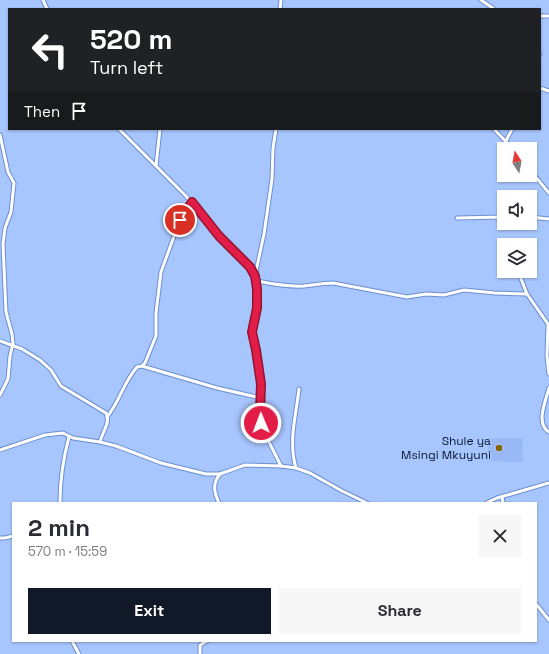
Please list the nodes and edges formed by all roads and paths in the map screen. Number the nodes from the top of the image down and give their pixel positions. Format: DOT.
graph roads {
  1 [pos="481,0"];
  2 [pos="493,8"];
  3 [pos="120,130"];
  4 [pos="160,130"];
  5 [pos="276,130"];
  6 [pos="495,130"];
  7 [pos="512,130"];
  8 [pos="0,135"];
  9 [pos="506,141"];
  10 [pos="0,162"];
  11 [pos="6,162"];
  12 [pos="156,166"];
  13 [pos="537,178"];
  14 [pos="549,193"];
  15 [pos="192,202"];
  16 [pos="497,217"];
  17 [pos="457,218"];
  18 [pos="537,218"];
  19 [pos="549,219"];
  20 [pos="2,257"];
  21 [pos="255,276"];
  22 [pos="521,278"];
  23 [pos="257,281"];
  24 [pos="527,294"];
  25 [pos="0,341"];
  26 [pos="12,345"];
  27 [pos="142,366"];
  28 [pos="549,374"];
  29 [pos="549,388"];
  30 [pos="299,389"];
  31 [pos="0,395"];
  32 [pos="261,398"];
  33 [pos="107,417"];
  34 [pos="549,432"];
  35 [pos="69,437"];
  36 [pos="100,442"];
  37 [pos="0,450"];
  38 [pos="281,466"];
  39 [pos="296,468"];
  40 [pos="220,474"];
  41 [pos="549,483"];
  42 [pos="502,497"];
  43 [pos="60,502"];
  44 [pos="219,502"];
  45 [pos="365,502"];
  46 [pos="489,502"];
  47 [pos="504,502"];
  48 [pos="12,536"];
  49 [pos="0,538"];
  50 [pos="537,605"];
  51 [pos="549,620"];
  52 [pos="73,642"];
  53 [pos="205,642"];
  54 [pos="79,654"];
  55 [pos="200,654"];
  1 -- 2 [label="street"];
  3 -- 12 [label="street"];
  4 -- 12 [label="street"];
  5 -- 21 [label="street"];
  6 -- 9 [label="street"];
  7 -- 9 [label="street"];
  8 -- 11 [label="street"];
  10 -- 11 [label="street"];
  11 -- 20 [label="street"];
  12 -- 15 [label="street"];
  13 -- 14 [label="street"];
  15 -- 21 [label="street"];
  15 -- 27 [label="street"];
  16 -- 17 [label="street"];
  18 -- 19 [label="street"];
  20 -- 26 [label="street"];
  21 -- 23 [label="street"];
  22 -- 24 [label="street"];
  23 -- 24 [label="street"];
  23 -- 32 [label="street"];
  24 -- 28 [label="street"];
  25 -- 26 [label="street"];
  26 -- 31 [label="street"];
  26 -- 33 [label="street"];
  27 -- 32 [label="street"];
  27 -- 33 [label="street"];
  29 -- 34 [label="street"];
  30 -- 39 [label="street"];
  32 -- 38 [label="street"];
  33 -- 36 [label="street"];
  35 -- 36 [label="street"];
  35 -- 37 [label="street"];
  35 -- 43 [label="street"];
  36 -- 40 [label="street"];
  38 -- 39 [label="street"];
  38 -- 40 [label="street"];
  39 -- 45 [label="street"];
  40 -- 44 [label="street"];
  41 -- 42 [label="street"];
  42 -- 46 [label="street"];
  42 -- 47 [label="street"];
  48 -- 49 [label="street"];
  50 -- 51 [label="street"];
  52 -- 54 [label="street"];
  53 -- 55 [label="street"];
}
